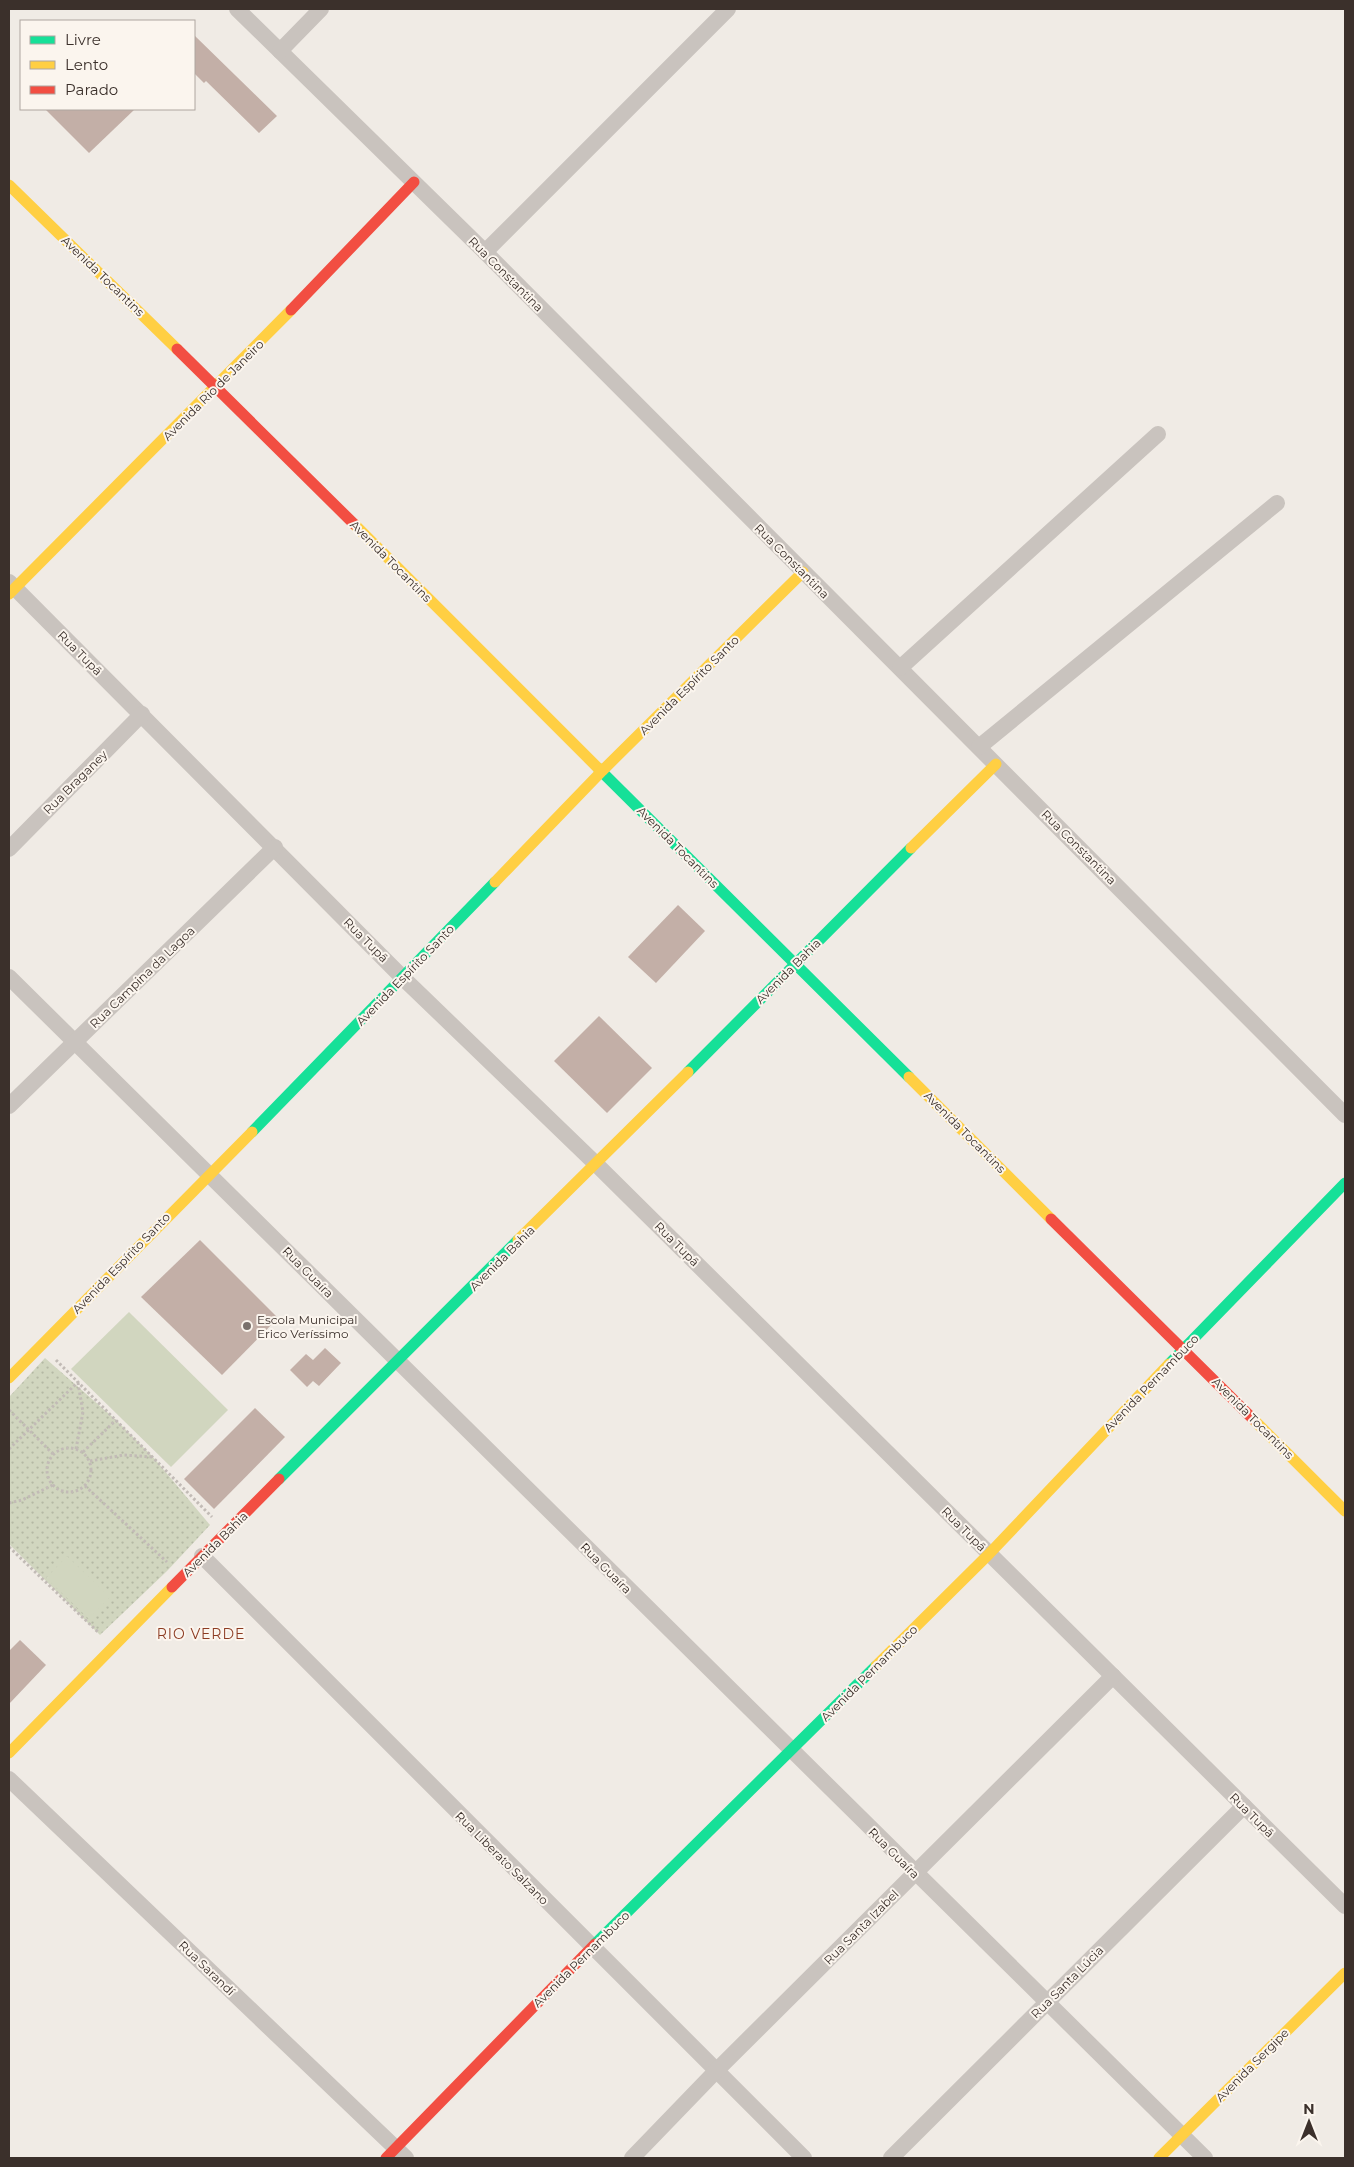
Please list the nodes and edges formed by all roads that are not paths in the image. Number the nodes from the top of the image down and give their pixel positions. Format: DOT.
graph roads {
  1 [pos="237,9"];
  2 [pos="321,9"];
  3 [pos="728,9"];
  4 [pos="280,51"];
  5 [pos="414,182"];
  6 [pos="9,185"];
  7 [pos="485,252"];
  8 [pos="216,387"];
  9 [pos="1158,434"];
  10 [pos="1278,503"];
  11 [pos="803,572"];
  12 [pos="11,588"];
  13 [pos="900,668"];
  14 [pos="142,714"];
  15 [pos="979,747"];
  16 [pos="996,764"];
  17 [pos="602,771"];
  18 [pos="275,847"];
  19 [pos="9,849"];
  20 [pos="795,964"];
  21 [pos="9,977"];
  22 [pos="403,978"];
  23 [pos="75,1043"];
  24 [pos="9,1106"];
  25 [pos="1345,1116"];
  26 [pos="597,1165"];
  27 [pos="208,1174"];
  28 [pos="1345,1183"];
  29 [pos="1184,1348"];
  30 [pos="398,1361"];
  31 [pos="10,1373"];
  32 [pos="1345,1511"];
  33 [pos="989,1554"];
  34 [pos="202,1556"];
  35 [pos="1113,1676"];
  36 [pos="791,1751"];
  37 [pos="9,1753"];
  38 [pos="9,1779"];
  39 [pos="1244,1806"];
  40 [pos="915,1873"];
  41 [pos="1345,1906"];
  42 [pos="592,1948"];
  43 [pos="1345,1973"];
  44 [pos="1046,2004"];
  45 [pos="716,2071"];
  46 [pos="1181,2135"];
  47 [pos="396,2155"];
  48 [pos="632,2158"];
  49 [pos="804,2158"];
  50 [pos="890,2158"];
  51 [pos="1159,2158"];
  52 [pos="1205,2158"];
  1 -- 4 [label="street, Rua Constantina"];
  2 -- 4 [label="street"];
  3 -- 7 [label="street"];
  4 -- 5 [label="street, Rua Constantina"];
  5 -- 7 [label="street, Rua Constantina"];
  5 -- 8 [label="street, Avenida Rio de Janeiro"];
  6 -- 8 [label="street, Avenida Tocantins"];
  7 -- 11 [label="street, Rua Constantina"];
  8 -- 12 [label="street, Avenida Rio de Janeiro"];
  8 -- 17 [label="street, Avenida Tocantins"];
  9 -- 13 [label="street"];
  10 -- 15 [label="street"];
  11 -- 13 [label="street, Rua Constantina"];
  11 -- 17 [label="street, Avenida Espírito Santo"];
  12 -- 14 [label="street, Rua Tupã"];
  13 -- 15 [label="street, Rua Constantina"];
  14 -- 18 [label="street, Rua Tupã"];
  14 -- 19 [label="street, Rua Braganey"];
  15 -- 16 [label="street, Rua Constantina"];
  16 -- 20 [label="street, Avenida Bahia"];
  16 -- 25 [label="street, Rua Constantina"];
  17 -- 20 [label="street, Avenida Tocantins"];
  17 -- 22 [label="street, Avenida Espírito Santo"];
  18 -- 22 [label="street, Rua Tupã"];
  18 -- 23 [label="street, Rua Campina da Lagoa"];
  20 -- 26 [label="street, Avenida Bahia"];
  20 -- 29 [label="street, Avenida Tocantins"];
  21 -- 23 [label="street, Rua Guaíra"];
  22 -- 26 [label="street, Rua Tupã"];
  22 -- 27 [label="street, Avenida Espírito Santo"];
  23 -- 24 [label="street, Rua Campina da Lagoa"];
  23 -- 27 [label="street, Rua Guaíra"];
  26 -- 30 [label="street, Avenida Bahia"];
  26 -- 33 [label="street, Rua Tupã"];
  27 -- 30 [label="street, Rua Guaíra"];
  27 -- 31 [label="street, Avenida Espírito Santo"];
  28 -- 29 [label="street, Avenida Pernambuco"];
  29 -- 32 [label="street, Avenida Tocantins"];
  29 -- 33 [label="street, Avenida Pernambuco"];
  30 -- 34 [label="street, Avenida Bahia"];
  30 -- 36 [label="street, Rua Guaíra"];
  33 -- 35 [label="street, Rua Tupã"];
  33 -- 36 [label="street, Avenida Pernambuco"];
  34 -- 37 [label="street, Avenida Bahia"];
  34 -- 42 [label="street, Rua Liberato Salzano"];
  35 -- 39 [label="street, Rua Tupã"];
  35 -- 40 [label="street, Rua Santa Izabel"];
  36 -- 40 [label="street, Rua Guaíra"];
  36 -- 42 [label="street, Avenida Pernambuco"];
  38 -- 47 [label="street, Rua Sarandí"];
  39 -- 41 [label="street, Rua Tupã"];
  39 -- 44 [label="street, Rua Santa Lúcia"];
  40 -- 44 [label="street, Rua Guaíra"];
  40 -- 45 [label="street, Rua Santa Izabel"];
  42 -- 45 [label="street, Rua Liberato Salzano"];
  42 -- 47 [label="street, Avenida Pernambuco"];
  43 -- 46 [label="street, Avenida Sergipe"];
  44 -- 46 [label="street, Rua Guaíra"];
  44 -- 50 [label="street, Rua Santa Lúcia"];
  45 -- 48 [label="street, Rua Santa Izabel"];
  45 -- 49 [label="street, Rua Liberato Salzano"];
  46 -- 51 [label="street, Avenida Sergipe"];
  46 -- 52 [label="street, Rua Guaíra"];
}
